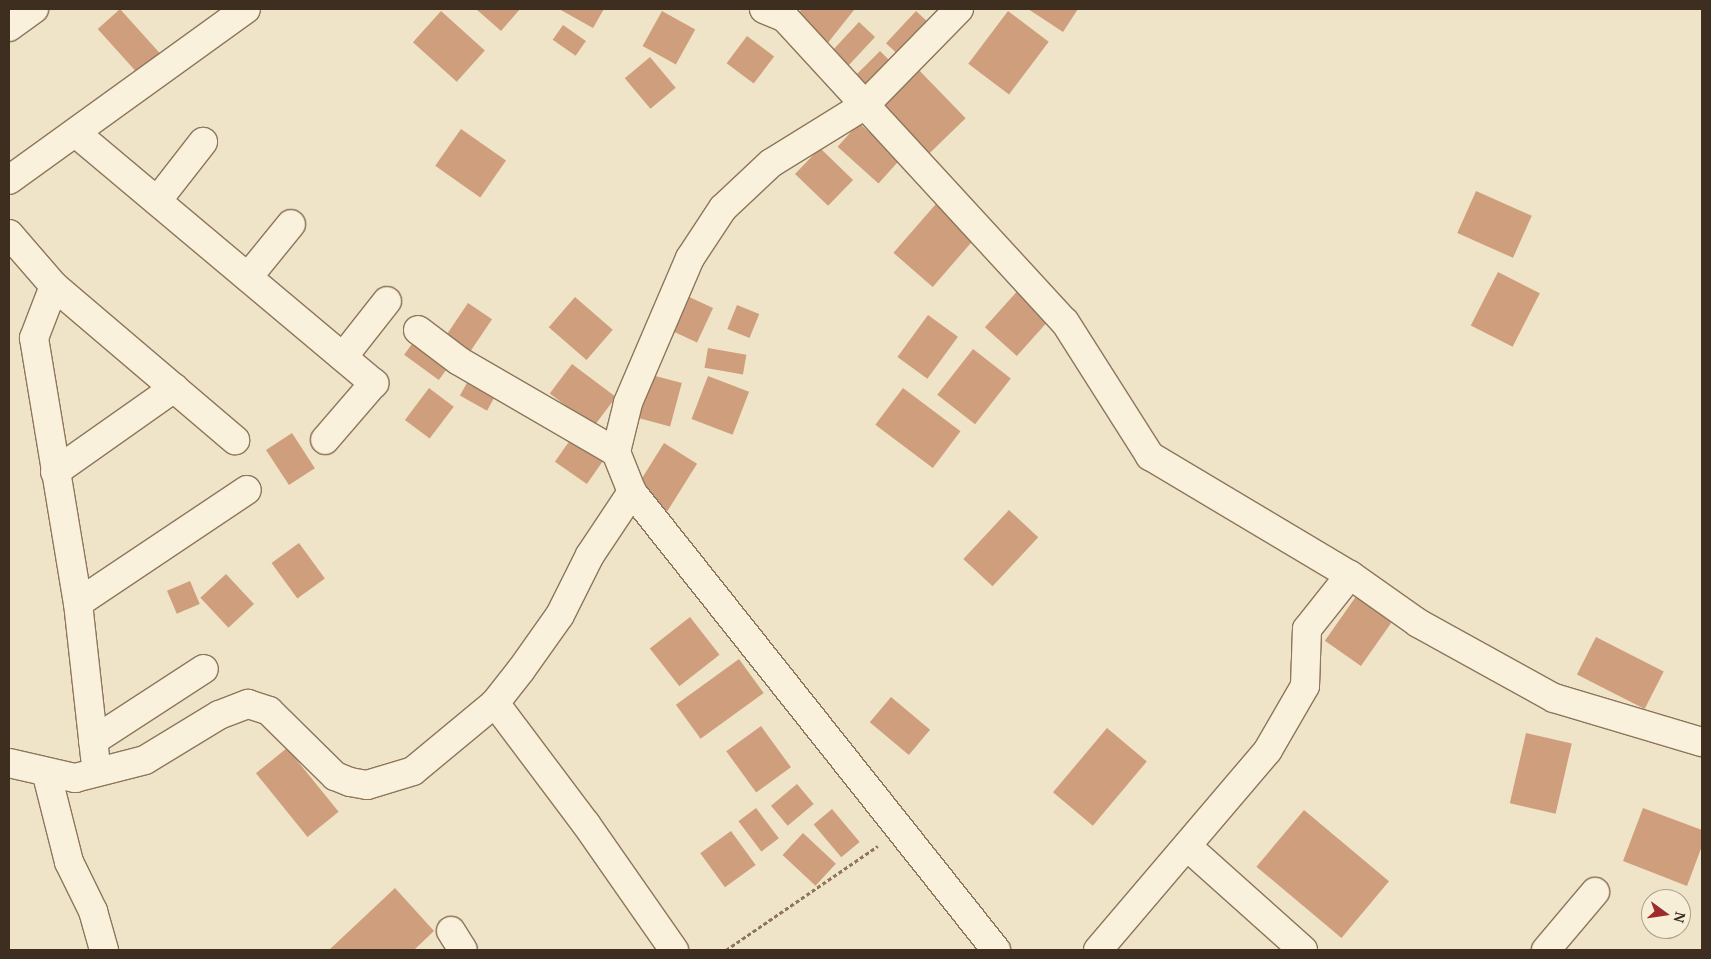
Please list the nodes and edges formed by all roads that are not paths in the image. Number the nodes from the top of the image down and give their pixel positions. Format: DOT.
graph roads {
  1 [pos="34,9"];
  2 [pos="246,9"];
  3 [pos="764,9"];
  4 [pos="958,9"];
  5 [pos="9,26"];
  6 [pos="864,105"];
  7 [pos="77,134"];
  8 [pos="204,142"];
  9 [pos="9,180"];
  10 [pos="157,201"];
  11 [pos="291,224"];
  12 [pos="9,234"];
  13 [pos="248,277"];
  14 [pos="54,286"];
  15 [pos="387,302"];
  16 [pos="418,330"];
  17 [pos="343,357"];
  18 [pos="174,388"];
  19 [pos="235,440"];
  20 [pos="325,440"];
  21 [pos="616,452"];
  22 [pos="54,472"];
  23 [pos="247,490"];
  24 [pos="632,492"];
  25 [pos="1350,575"];
  26 [pos="78,603"];
  27 [pos="204,668"];
  28 [pos="494,704"];
  29 [pos="1702,742"];
  30 [pos="9,763"];
  31 [pos="47,775"];
  32 [pos="1188,848"];
  33 [pos="1595,892"];
  34 [pos="104,950"];
  35 [pos="674,950"];
  36 [pos="996,950"];
  37 [pos="1098,950"];
  38 [pos="1303,950"];
  39 [pos="1546,950"];
  1 -- 5 [label="street"];
  2 -- 7 [label="street"];
  3 -- 6 [label="street"];
  4 -- 6 [label="street"];
  6 -- 21 [label="street"];
  6 -- 25 [label="street"];
  7 -- 9 [label="street"];
  7 -- 10 [label="street"];
  8 -- 10 [label="street"];
  10 -- 13 [label="street"];
  11 -- 13 [label="street"];
  12 -- 14 [label="street"];
  13 -- 17 [label="street"];
  14 -- 18 [label="street"];
  14 -- 22 [label="street"];
  15 -- 17 [label="street"];
  16 -- 21 [label="street"];
  17 -- 20 [label="street"];
  18 -- 19 [label="street"];
  18 -- 22 [label="street"];
  21 -- 24 [label="street"];
  22 -- 26 [label="street"];
  23 -- 26 [label="street"];
  24 -- 28 [label="street"];
  24 -- 36 [label="street"];
  25 -- 29 [label="street"];
  25 -- 32 [label="street"];
  26 -- 27 [label="street"];
  28 -- 31 [label="street"];
  28 -- 35 [label="street"];
  30 -- 31 [label="street"];
  31 -- 34 [label="street"];
  32 -- 37 [label="street"];
  32 -- 38 [label="street"];
  33 -- 39 [label="street"];
}
